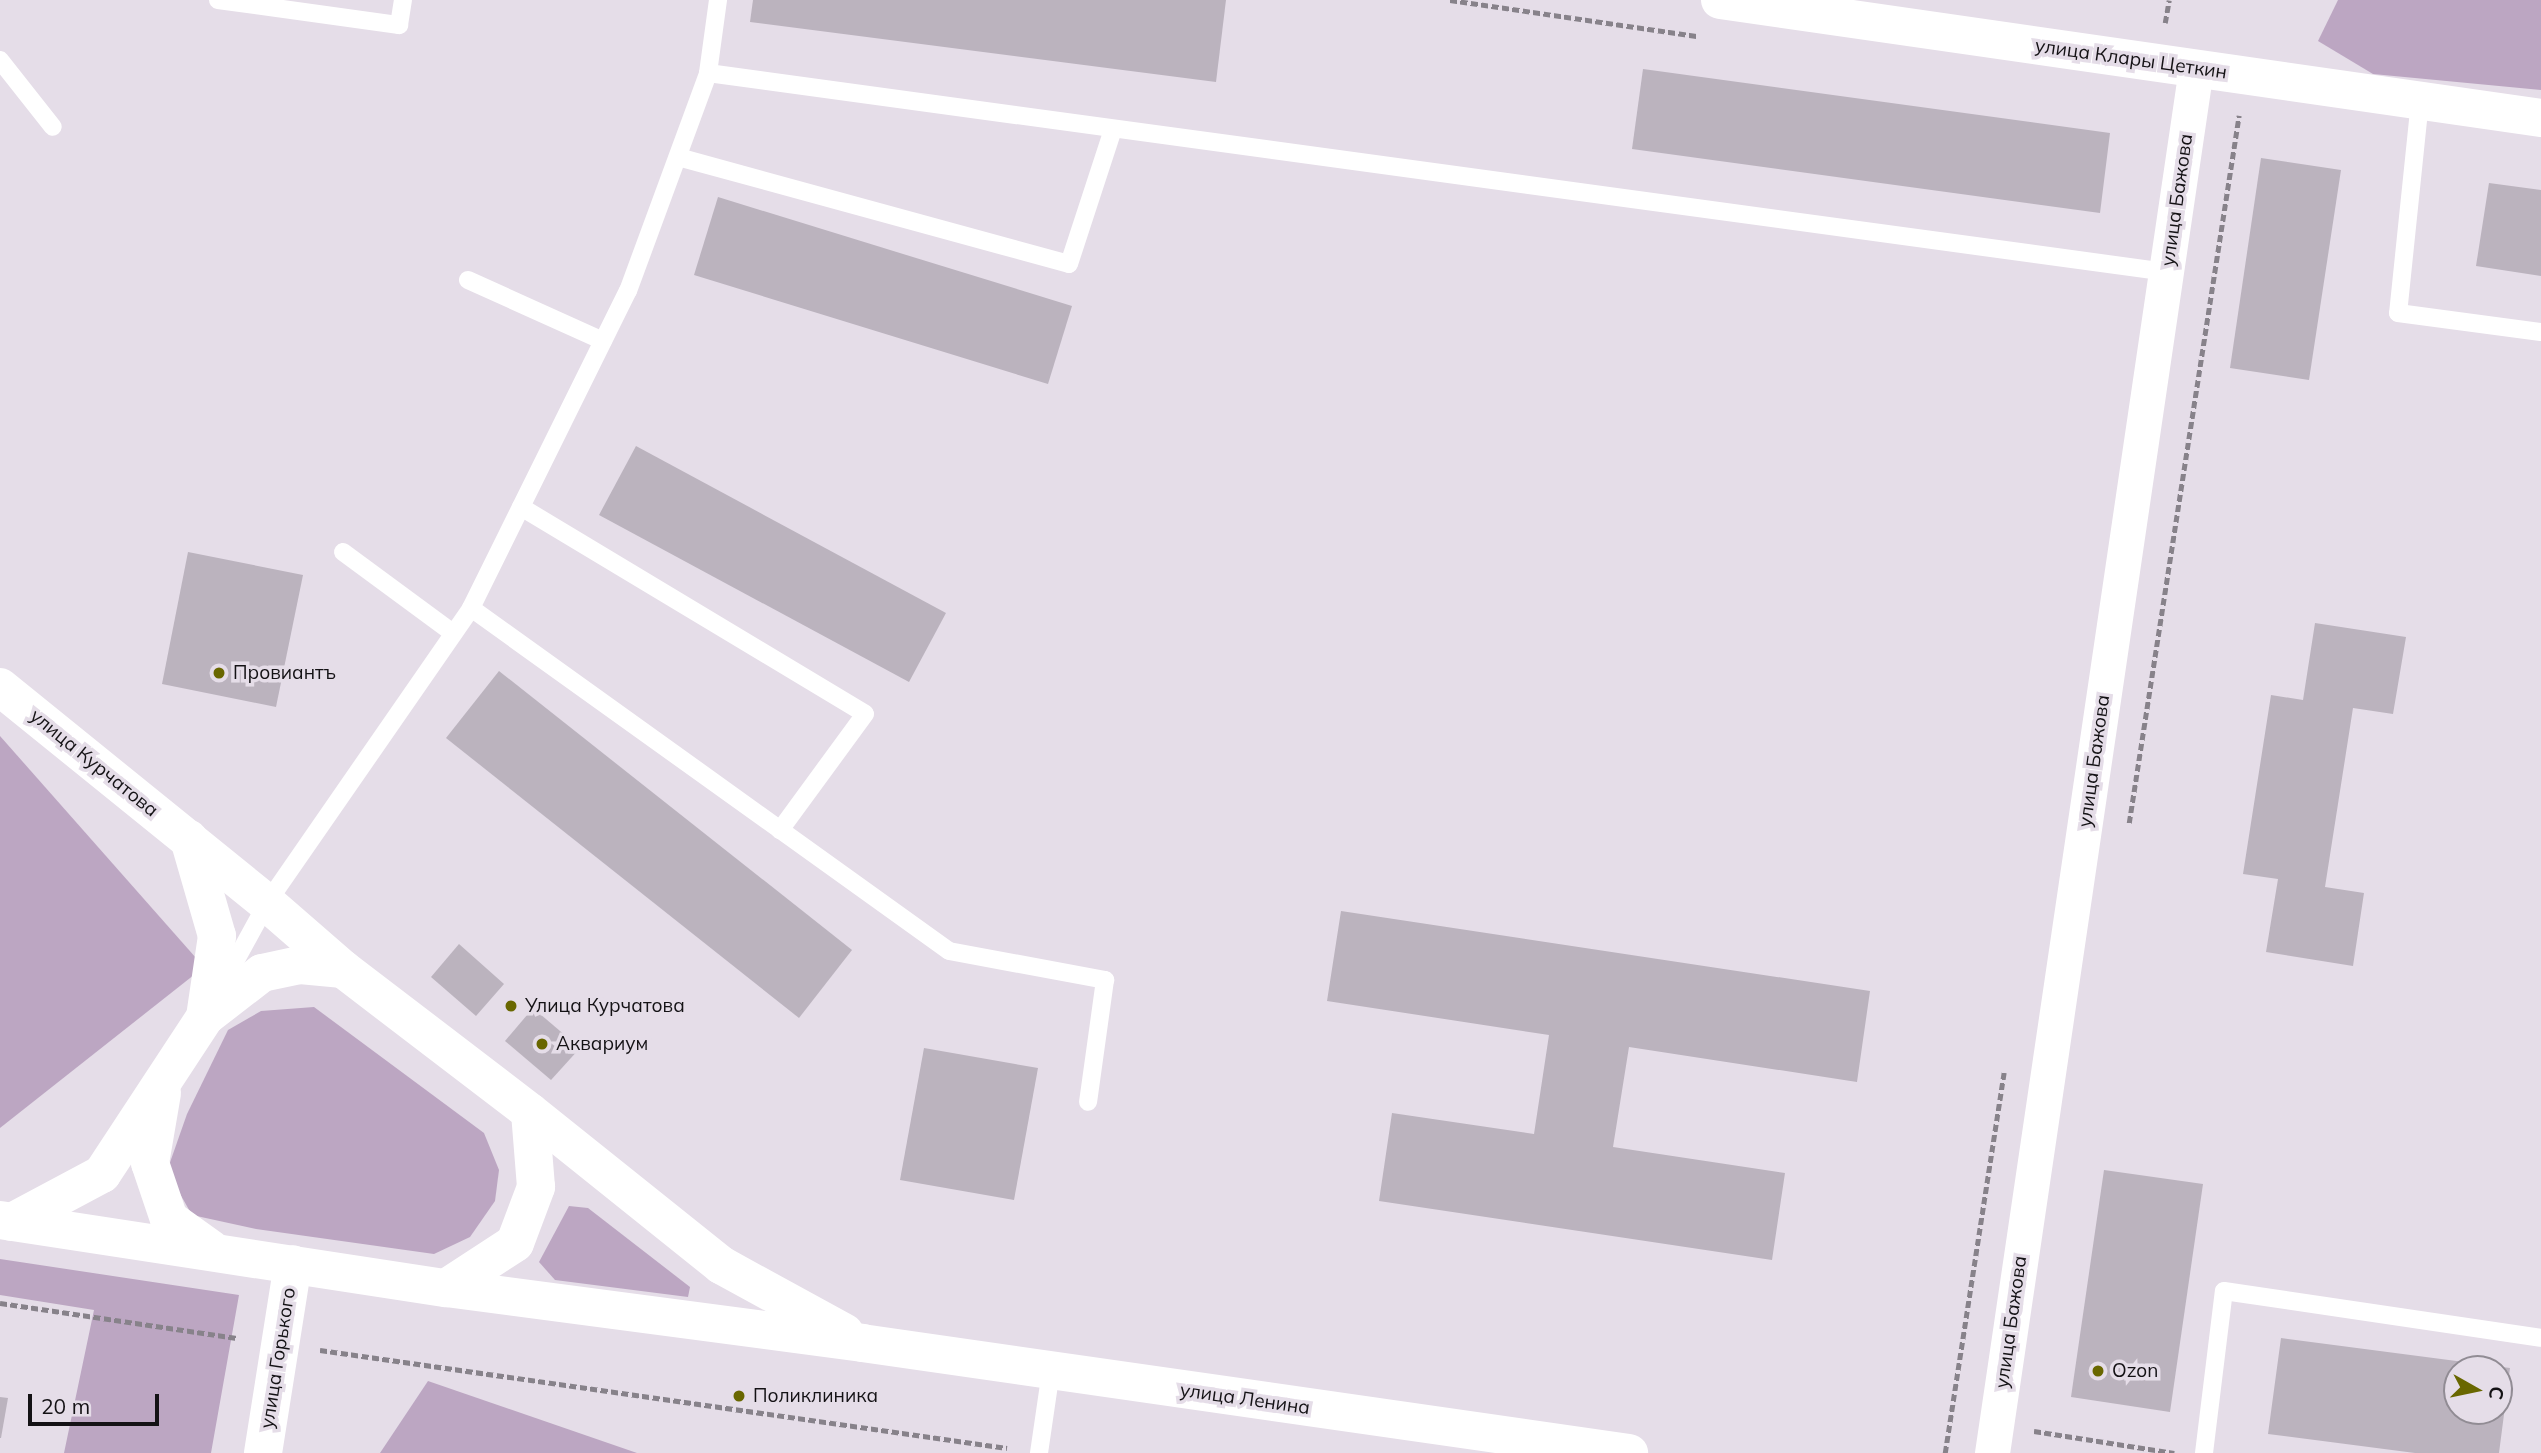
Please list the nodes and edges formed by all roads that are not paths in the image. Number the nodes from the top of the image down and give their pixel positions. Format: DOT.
graph roads {
  1 [pos="218,0"];
  2 [pos="403,0"];
  3 [pos="718,0"];
  4 [pos="1733,1"];
  5 [pos="0,60"];
  6 [pos="2196,69"];
  7 [pos="708,73"];
  8 [pos="2420,101"];
  9 [pos="2541,118"];
  10 [pos="53,127"];
  11 [pos="1113,129"];
  12 [pos="678,157"];
  13 [pos="2167,272"];
  14 [pos="468,279"];
  15 [pos="2541,332"];
  16 [pos="603,341"];
  17 [pos="521,507"];
  18 [pos="343,552"];
  19 [pos="471,608"];
  20 [pos="453,633"];
  21 [pos="0,687"];
  22 [pos="780,830"];
  23 [pos="189,839"];
  24 [pos="267,903"];
  25 [pos="343,970"];
  26 [pos="205,1017"];
  27 [pos="164,1080"];
  28 [pos="1088,1102"];
  29 [pos="530,1112"];
  30 [pos="6,1221"];
  31 [pos="214,1251"];
  32 [pos="293,1264"];
  33 [pos="446,1287"];
  34 [pos="2541,1338"];
  35 [pos="862,1343"];
  36 [pos="1051,1371"];
  37 [pos="1993,1439"];
  38 [pos="263,1453"];
  39 [pos="1039,1453"];
  40 [pos="1629,1453"];
  41 [pos="2204,1453"];
  1 -- 2 [label="lane"];
  3 -- 7 [label="lane"];
  4 -- 6 [label="street, улица Клары Цеткин"];
  5 -- 10 [label="lane"];
  6 -- 8 [label="street, улица Клары Цеткин"];
  6 -- 13 [label="street, улица Бажова"];
  7 -- 11 [label="lane"];
  7 -- 12 [label="lane"];
  8 -- 9 [label="street, улица Клары Цеткин"];
  8 -- 15 [label="lane"];
  11 -- 12 [label="lane"];
  11 -- 13 [label="lane"];
  12 -- 16 [label="lane"];
  13 -- 37 [label="street, улица Бажова"];
  14 -- 16 [label="lane"];
  16 -- 17 [label="lane"];
  17 -- 19 [label="lane"];
  17 -- 22 [label="lane"];
  18 -- 20 [label="lane"];
  19 -- 20 [label="lane"];
  19 -- 22 [label="lane"];
  20 -- 24 [label="lane"];
  21 -- 23 [label="street, улица Курчатова"];
  22 -- 28 [label="lane"];
  23 -- 24 [label="street, улица Курчатова"];
  23 -- 26 [label="street"];
  24 -- 25 [label="street, улица Курчатова"];
  24 -- 26 [label="lane"];
  25 -- 26 [label="street"];
  25 -- 29 [label="street, улица Курчатова"];
  26 -- 27 [label="street"];
  27 -- 30 [label="street"];
  27 -- 31 [label="street"];
  29 -- 33 [label="street"];
  29 -- 35 [label="street, улица Курчатова"];
  30 -- 31 [label="street, улица Ленина"];
  31 -- 32 [label="street, улица Ленина"];
  32 -- 33 [label="street, улица Ленина"];
  32 -- 38 [label="street, улица Горького"];
  33 -- 35 [label="street, улица Ленина"];
  34 -- 41 [label="lane"];
  35 -- 36 [label="street, улица Ленина"];
  36 -- 39 [label="lane"];
  36 -- 40 [label="street, улица Ленина"];
}
